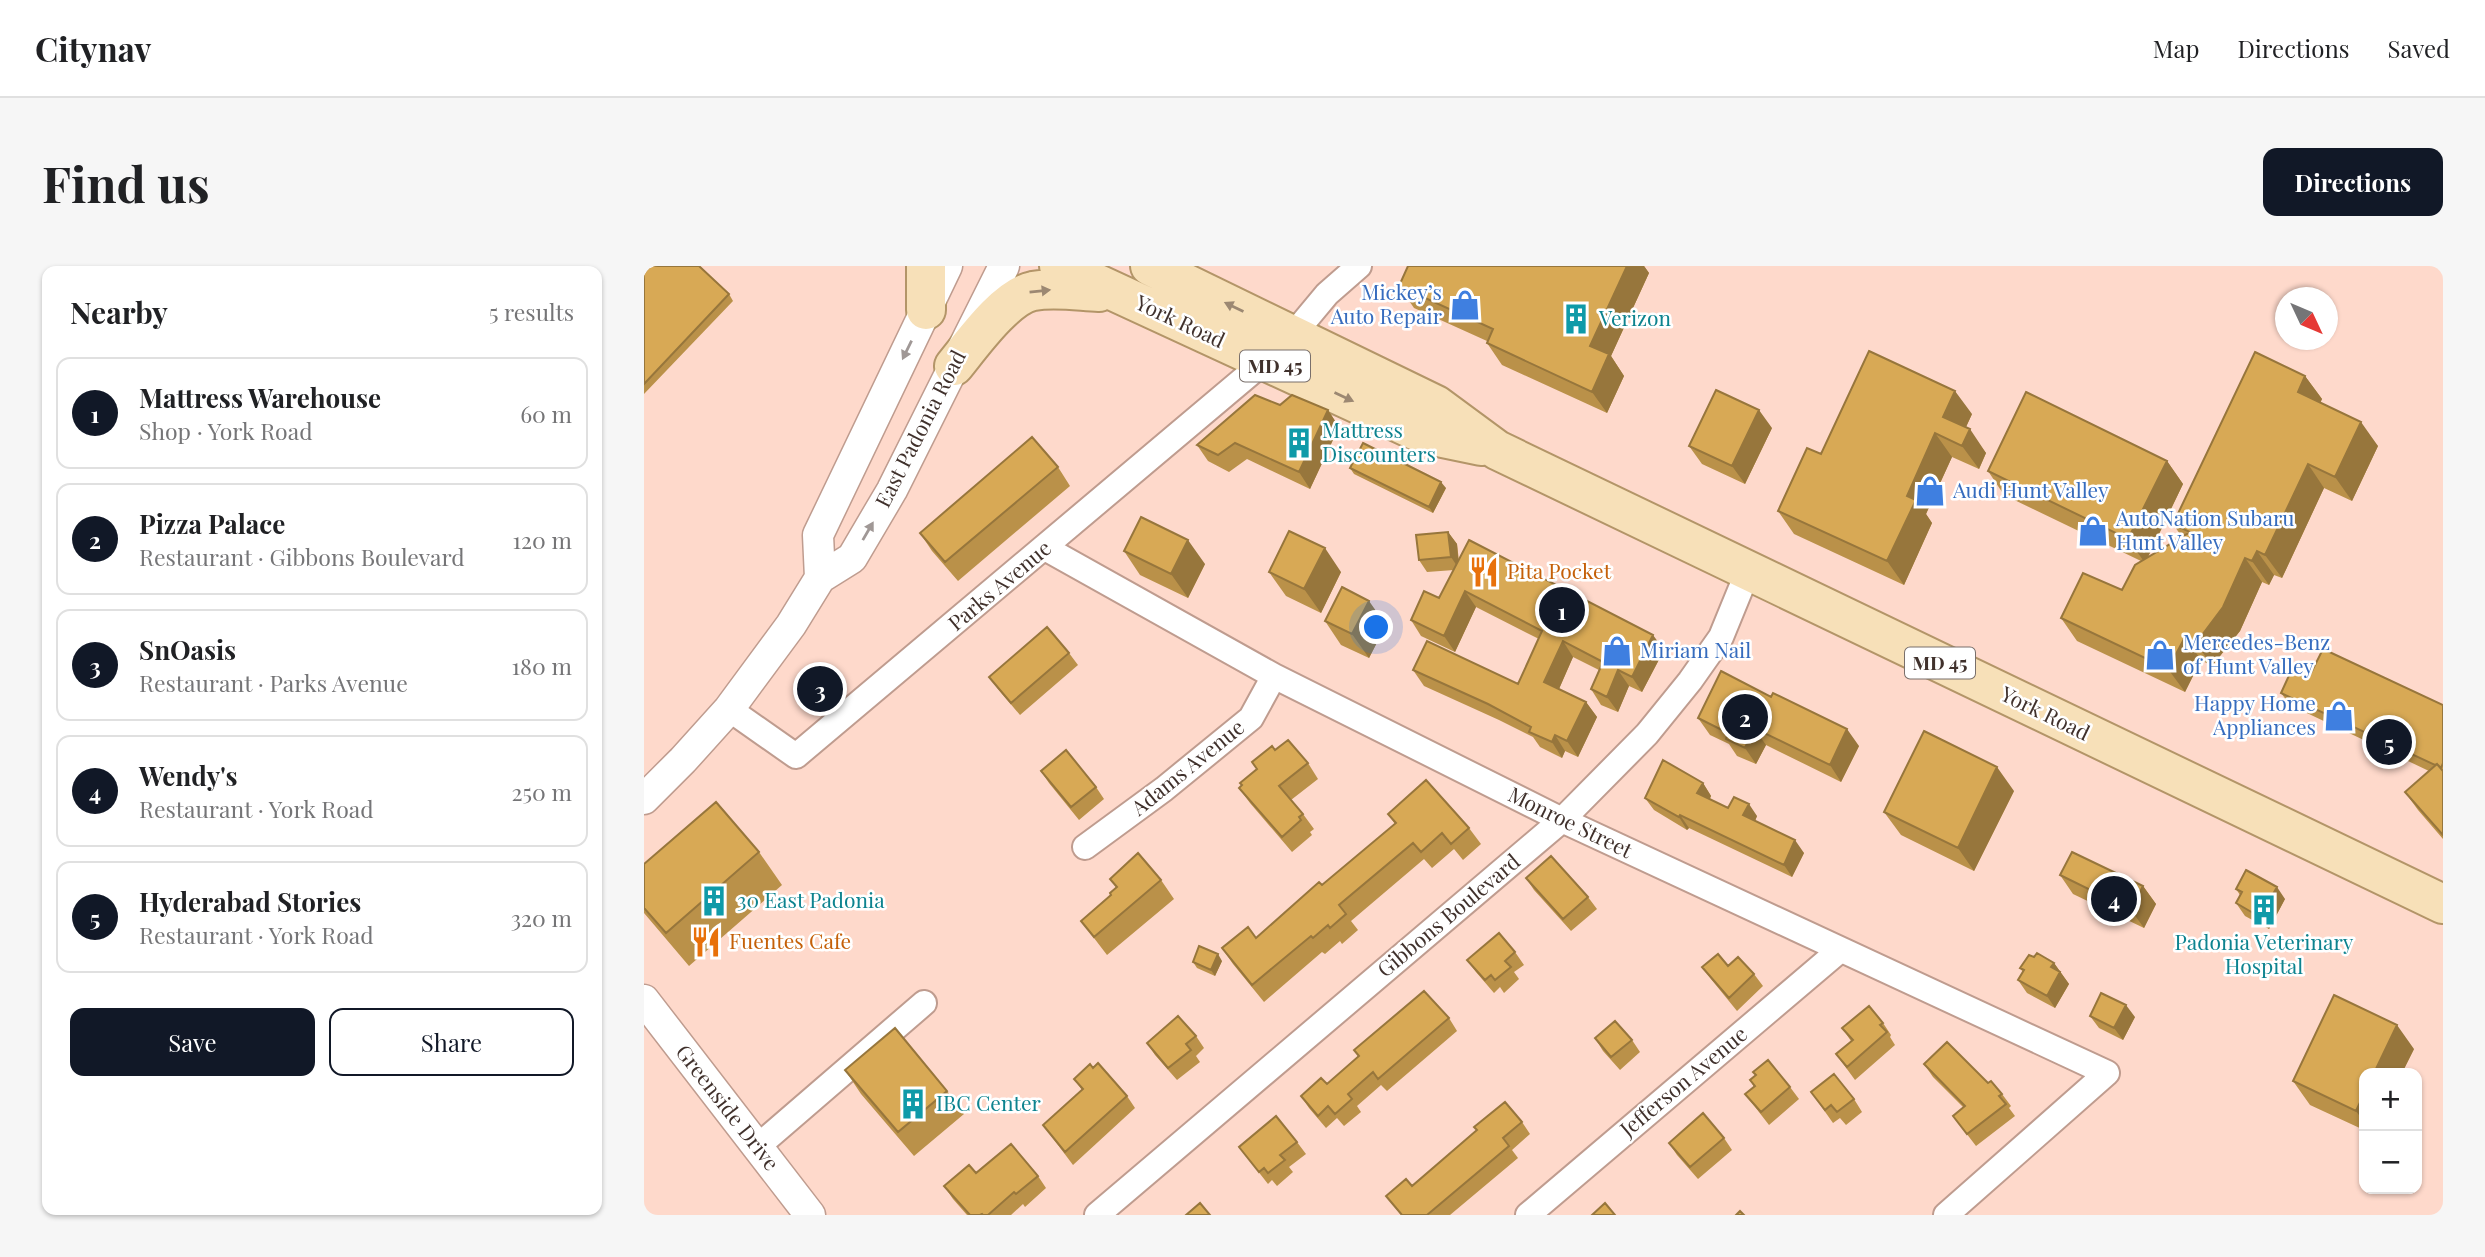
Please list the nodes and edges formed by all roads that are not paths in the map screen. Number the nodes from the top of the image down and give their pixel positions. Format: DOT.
graph roads {
  1 [pos="926,266"];
  2 [pos="947,266"];
  3 [pos="1004,266"];
  4 [pos="1059,266"];
  5 [pos="1359,266"];
  6 [pos="1165,270"];
  7 [pos="1119,293"];
  8 [pos="926,310"];
  9 [pos="1279,348"];
  10 [pos="954,366"];
  11 [pos="1045,548"];
  12 [pos="1748,571"];
  13 [pos="820,578"];
  14 [pos="1274,676"];
  15 [pos="729,709"];
  16 [pos="644,799"];
  17 [pos="1562,820"];
  18 [pos="1085,847"];
  19 [pos="2443,904"];
  20 [pos="1840,950"];
  21 [pos="644,1000"];
  22 [pos="924,1003"];
  23 [pos="756,1148"];
  24 [pos="810,1215"];
  25 [pos="1097,1215"];
  26 [pos="1528,1215"];
  27 [pos="1946,1215"];
  1 -- 8 [label="main road"];
  2 -- 8 [label="street"];
  3 -- 10 [label="street, East Padonia Road"];
  4 -- 7 [label="main road, York Road / MD 45"];
  5 -- 9 [label="street, Parks Avenue"];
  9 -- 6 [label="main road, York Road / MD 45, one-way"];
  7 -- 9 [label="main road, York Road / MD 45"];
  10 -- 7 [label="main road, one-way"];
  8 -- 13 [label="street, one-way"];
  9 -- 11 [label="street, Parks Avenue"];
  9 -- 12 [label="main road, York Road / MD 45"];
  13 -- 10 [label="street, East Padonia Road, one-way"];
  11 -- 14 [label="street, Monroe Street"];
  11 -- 15 [label="street, Parks Avenue"];
  12 -- 17 [label="street, Gibbons Boulevard"];
  12 -- 19 [label="main road, York Road / MD 45"];
  13 -- 15 [label="street, East Padonia Road"];
  14 -- 17 [label="street, Monroe Street"];
  14 -- 18 [label="street, Adams Avenue"];
  15 -- 16 [label="street, East Padonia Road"];
  17 -- 20 [label="street, Monroe Street"];
  17 -- 25 [label="street, Gibbons Boulevard"];
  20 -- 26 [label="street, Jefferson Avenue"];
  20 -- 27 [label="street, Monroe Street"];
  21 -- 23 [label="street, Greenside Drive"];
  22 -- 23 [label="street"];
  23 -- 24 [label="street, Greenside Drive"];
}
